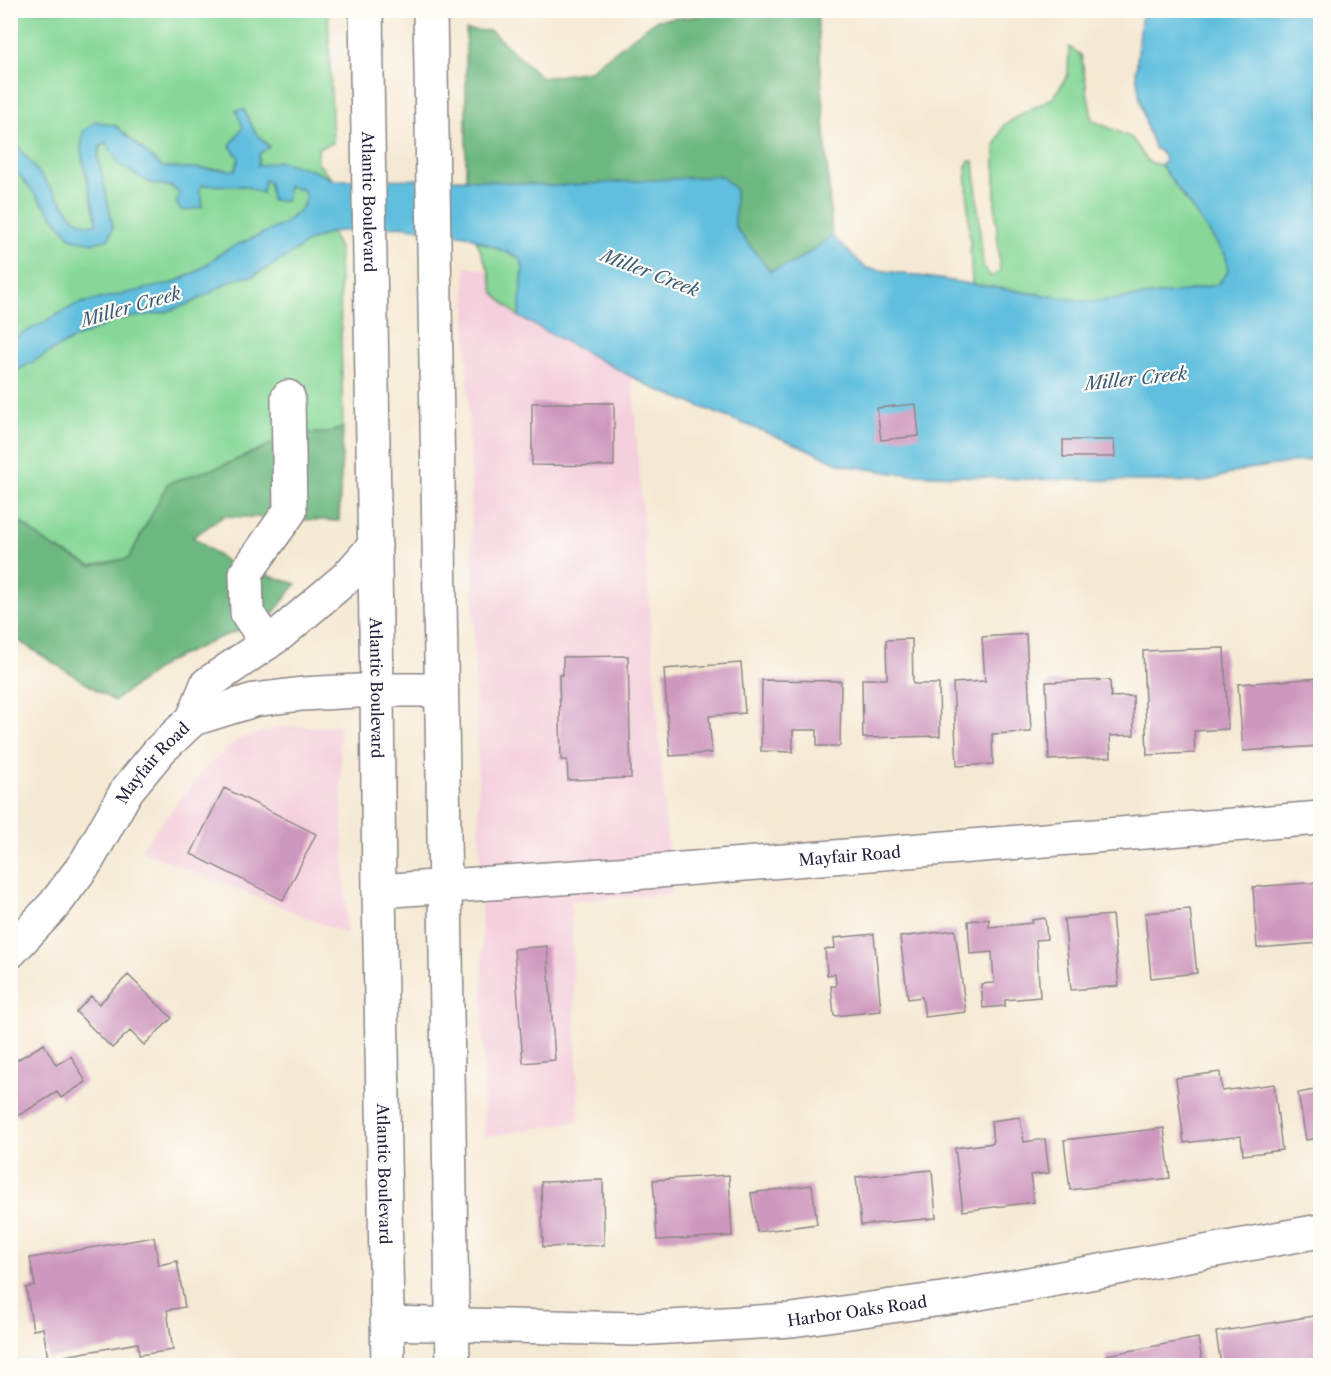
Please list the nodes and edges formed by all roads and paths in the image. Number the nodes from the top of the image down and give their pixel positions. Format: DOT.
graph roads {
  1 [pos="366,10"];
  2 [pos="430,10"];
  3 [pos="288,397"];
  4 [pos="375,545"];
  5 [pos="267,643"];
  6 [pos="377,690"];
  7 [pos="441,690"];
  8 [pos="193,719"];
  9 [pos="1320,818"];
  10 [pos="445,886"];
  11 [pos="379,891"];
  12 [pos="10,952"];
  13 [pos="1320,1231"];
  14 [pos="388,1323"];
  15 [pos="452,1325"];
  16 [pos="388,1365"];
  17 [pos="453,1365"];
  1 -- 4 [label="main road, Atlantic Boulevard"];
  2 -- 7 [label="main road"];
  3 -- 5 [label="main road"];
  4 -- 5 [label="main road"];
  4 -- 6 [label="main road, Atlantic Boulevard"];
  5 -- 8 [label="main road"];
  6 -- 7 [label="main road, Mayfair Road"];
  6 -- 8 [label="main road, Mayfair Road"];
  6 -- 11 [label="main road, Atlantic Boulevard"];
  7 -- 10 [label="main road"];
  8 -- 12 [label="main road, Mayfair Road"];
  9 -- 10 [label="main road, Mayfair Road"];
  10 -- 11 [label="main road, Mayfair Road"];
  10 -- 15 [label="main road"];
  11 -- 14 [label="main road, Atlantic Boulevard"];
  13 -- 15 [label="main road, Harbor Oaks Road"];
  14 -- 15 [label="main road, Harbor Oaks Road"];
  14 -- 16 [label="main road, Atlantic Boulevard"];
  15 -- 17 [label="main road"];
}
